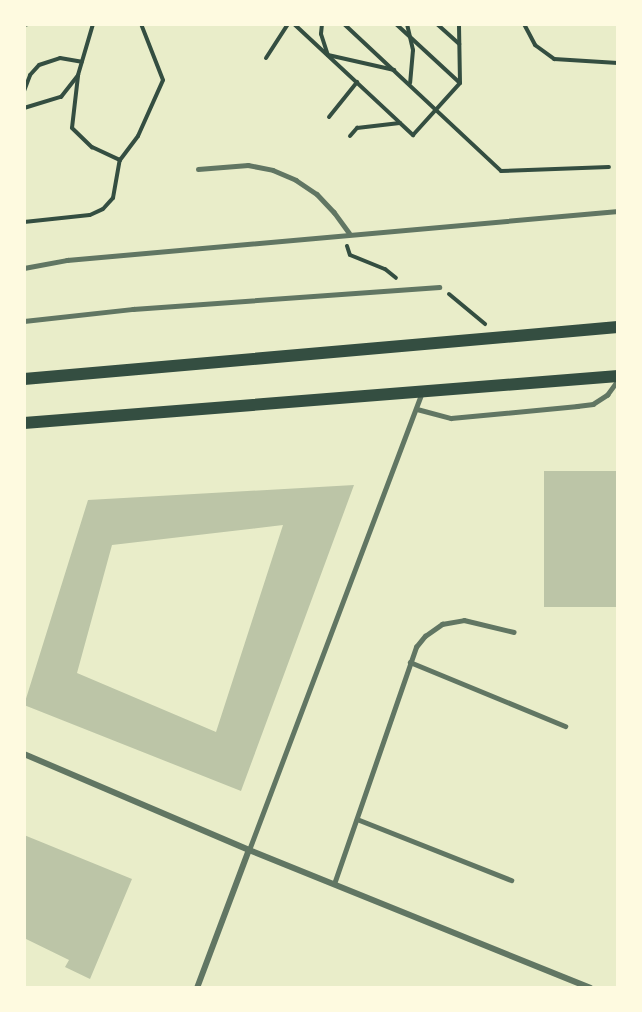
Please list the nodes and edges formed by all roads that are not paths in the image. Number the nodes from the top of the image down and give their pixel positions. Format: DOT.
graph roads {
  1 [pos="198,168"];
  2 [pos="618,211"];
  3 [pos="346,234"];
  4 [pos="24,268"];
  5 [pos="439,287"];
  6 [pos="24,321"];
  7 [pos="618,327"];
  8 [pos="618,378"];
  9 [pos="24,379"];
  10 [pos="423,391"];
  11 [pos="417,409"];
  12 [pos="24,423"];
  13 [pos="514,632"];
  14 [pos="410,662"];
  15 [pos="565,726"];
  16 [pos="24,754"];
  17 [pos="357,819"];
  18 [pos="249,850"];
  19 [pos="511,880"];
  20 [pos="334,884"];
  21 [pos="197,988"];
  22 [pos="590,988"];
  1 -- 3 [label="lane"];
  2 -- 3 [label="lane"];
  3 -- 4 [label="lane"];
  5 -- 6 [label="lane"];
  7 -- 9 [label="main road"];
  8 -- 10 [label="main road"];
  8 -- 11 [label="lane"];
  10 -- 11 [label="lane"];
  10 -- 12 [label="main road"];
  11 -- 18 [label="lane"];
  13 -- 14 [label="lane"];
  14 -- 15 [label="lane"];
  14 -- 17 [label="lane"];
  16 -- 18 [label="street"];
  17 -- 19 [label="lane"];
  17 -- 20 [label="lane"];
  18 -- 20 [label="street"];
  18 -- 21 [label="street"];
  20 -- 22 [label="street"];
}
